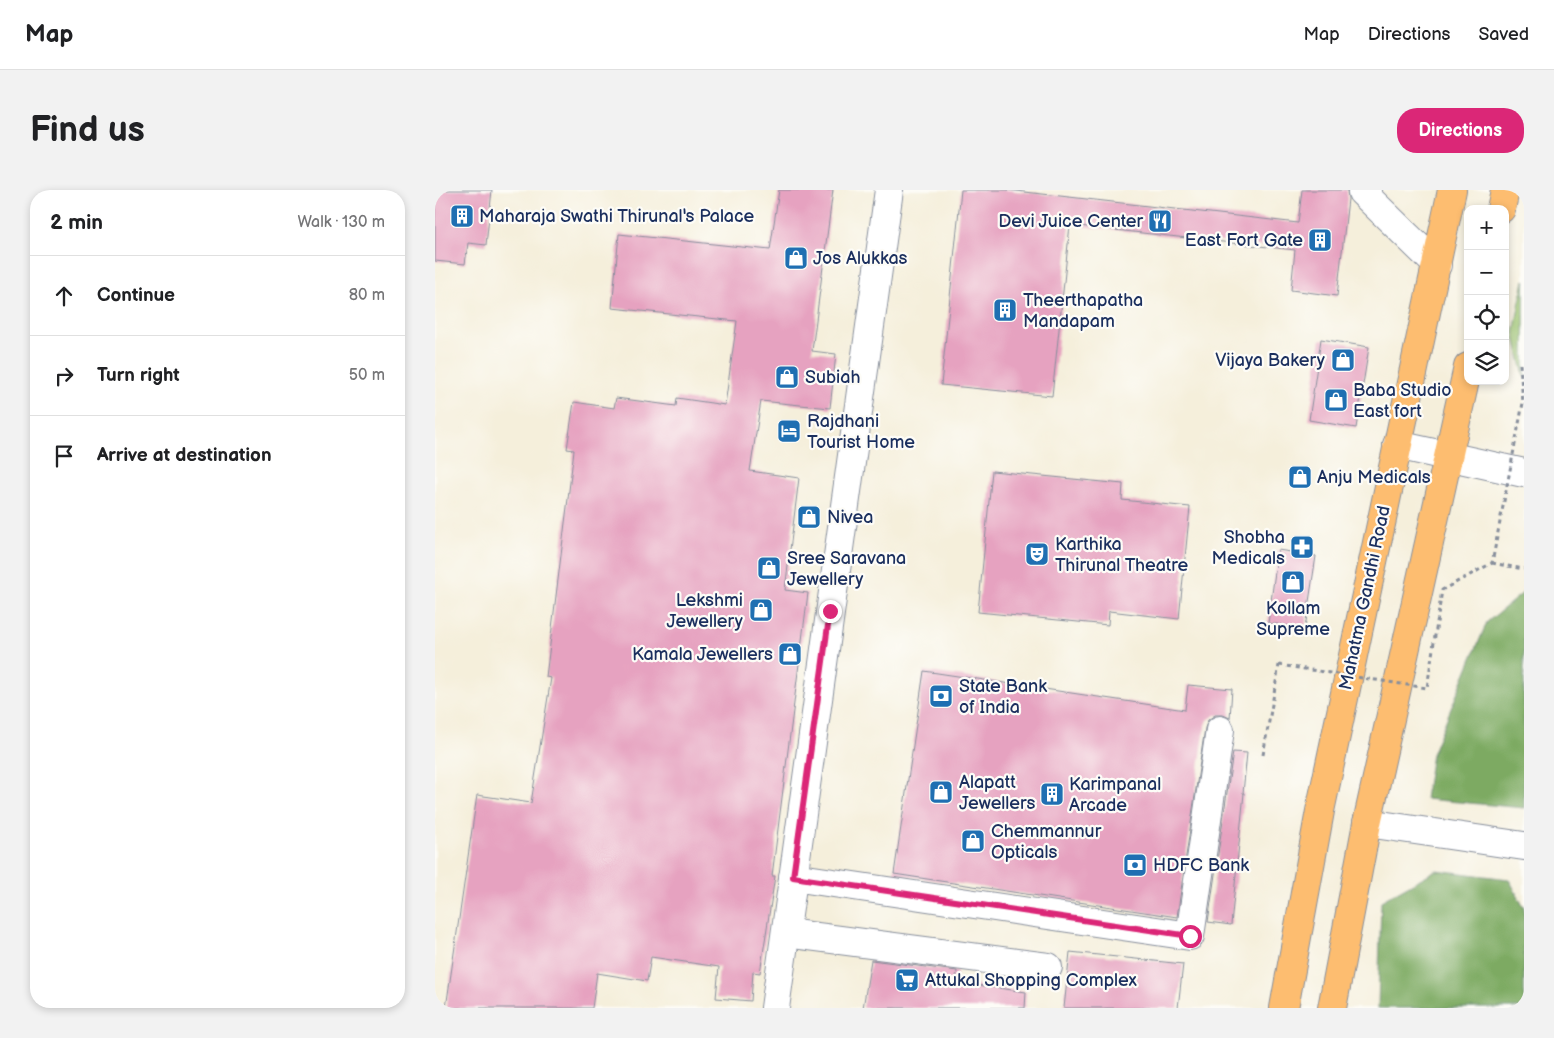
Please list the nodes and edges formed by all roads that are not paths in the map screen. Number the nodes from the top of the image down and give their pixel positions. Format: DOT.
graph roads {
  1 [pos="889,190"];
  2 [pos="1452,190"];
  3 [pos="1505,190"];
  4 [pos="1360,191"];
  5 [pos="1502,205"];
  6 [pos="1437,265"];
  7 [pos="1464,385"];
  8 [pos="1397,445"];
  9 [pos="1449,456"];
  10 [pos="1524,473"];
  11 [pos="1220,730"];
  12 [pos="1367,823"];
  13 [pos="1524,846"];
  14 [pos="793,877"];
  15 [pos="786,933"];
  16 [pos="1048,967"];
  17 [pos="775,1008"];
  18 [pos="1284,1008"];
  19 [pos="1332,1008"];
  1 -- 14 [label="street"];
  2 -- 6 [label="main road, Mahatma Gandhi Road"];
  3 -- 5 [label="main road"];
  4 -- 6 [label="street"];
  6 -- 8 [label="main road, Mahatma Gandhi Road"];
  7 -- 9 [label="main road"];
  8 -- 9 [label="street"];
  8 -- 18 [label="main road, Mahatma Gandhi Road"];
  9 -- 10 [label="street"];
  9 -- 12 [label="main road"];
  11 -- 14 [label="street"];
  12 -- 13 [label="street"];
  12 -- 19 [label="main road"];
  14 -- 15 [label="street"];
  15 -- 16 [label="street"];
  15 -- 17 [label="street"];
}
